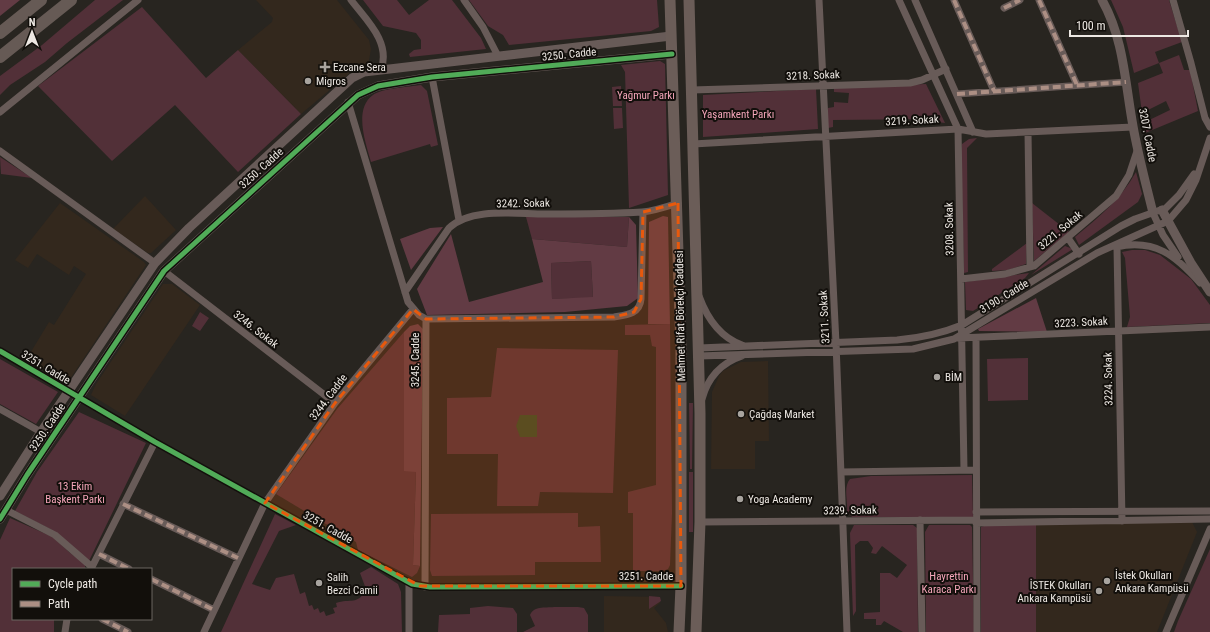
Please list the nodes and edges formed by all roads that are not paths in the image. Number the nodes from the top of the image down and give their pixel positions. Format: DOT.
graph roads {
  1 [pos="41,0"];
  2 [pos="71,0"];
  3 [pos="138,0"];
  4 [pos="351,0"];
  5 [pos="464,0"];
  6 [pos="670,0"];
  7 [pos="689,0"];
  8 [pos="819,0"];
  9 [pos="899,0"];
  10 [pos="915,0"];
  11 [pos="954,0"];
  12 [pos="1020,0"];
  13 [pos="1039,0"];
  14 [pos="1102,0"];
  15 [pos="1173,0"];
  16 [pos="1179,0"];
  17 [pos="1004,8"];
  18 [pos="1176,9"];
  19 [pos="0,33"];
  20 [pos="690,34"];
  21 [pos="672,36"];
  22 [pos="691,53"];
  23 [pos="672,54"];
  24 [pos="498,56"];
  25 [pos="0,57"];
  26 [pos="430,64"];
  27 [pos="946,69"];
  28 [pos="381,70"];
  29 [pos="933,75"];
  30 [pos="432,77"];
  31 [pos="1126,82"];
  32 [pos="382,85"];
  33 [pos="822,85"];
  34 [pos="1077,85"];
  35 [pos="692,90"];
  36 [pos="994,91"];
  37 [pos="957,94"];
  38 [pos="348,102"];
  39 [pos="0,112"];
  40 [pos="1133,127"];
  41 [pos="1210,127"];
  42 [pos="958,129"];
  43 [pos="973,132"];
  44 [pos="1028,132"];
  45 [pos="825,136"];
  46 [pos="1210,137"];
  47 [pos="693,144"];
  48 [pos="1137,149"];
  49 [pos="0,151"];
  50 [pos="678,203"];
  51 [pos="1157,211"];
  52 [pos="643,212"];
  53 [pos="459,220"];
  54 [pos="1168,220"];
  55 [pos="1158,226"];
  56 [pos="1068,238"];
  57 [pos="1117,247"];
  58 [pos="1097,253"];
  59 [pos="1079,254"];
  60 [pos="155,264"];
  61 [pos="1030,267"];
  62 [pos="1187,268"];
  63 [pos="164,271"];
  64 [pos="961,279"];
  65 [pos="696,283"];
  66 [pos="405,292"];
  67 [pos="1210,292"];
  68 [pos="413,309"];
  69 [pos="426,319"];
  70 [pos="962,325"];
  71 [pos="1210,327"];
  72 [pos="1119,331"];
  73 [pos="962,336"];
  74 [pos="976,338"];
  75 [pos="836,343"];
  76 [pos="746,346"];
  77 [pos="0,351"];
  78 [pos="837,351"];
  79 [pos="681,352"];
  80 [pos="699,352"];
  81 [pos="747,354"];
  82 [pos="69,392"];
  83 [pos="79,398"];
  84 [pos="336,403"];
  85 [pos="0,409"];
  86 [pos="700,413"];
  87 [pos="41,432"];
  88 [pos="155,442"];
  89 [pos="964,470"];
  90 [pos="976,470"];
  91 [pos="841,472"];
  92 [pos="0,496"];
  93 [pos="265,503"];
  94 [pos="123,504"];
  95 [pos="6,510"];
  96 [pos="1122,511"];
  97 [pos="1210,511"];
  98 [pos="976,512"];
  99 [pos="0,519"];
  100 [pos="1210,519"];
  101 [pos="920,520"];
  102 [pos="1122,520"];
  103 [pos="842,521"];
  104 [pos="700,522"];
  105 [pos="976,522"];
  106 [pos="1210,529"];
  107 [pos="99,554"];
  108 [pos="238,558"];
  109 [pos="92,568"];
  110 [pos="127,568"];
  111 [pos="152,580"];
  112 [pos="409,583"];
  113 [pos="681,586"];
  114 [pos="698,586"];
  115 [pos="425,587"];
  116 [pos="214,610"];
  117 [pos="67,620"];
  118 [pos="104,620"];
  119 [pos="65,632"];
  120 [pos="128,632"];
  121 [pos="204,632"];
  122 [pos="409,632"];
  123 [pos="679,632"];
  124 [pos="696,632"];
  125 [pos="847,632"];
  126 [pos="922,632"];
  127 [pos="977,632"];
  128 [pos="1166,632"];
  1 -- 19 [label="highway"];
  2 -- 25 [label="highway"];
  3 -- 39 [label="street"];
  4 -- 28 [label="street"];
  5 -- 24 [label="street"];
  6 -- 21 [label="main road, Mehmet Rifat Börekçi Caddesi"];
  7 -- 20 [label="main road, Mehmet Rifat Börekçi Caddesi"];
  8 -- 33 [label="street, 3211. Sokak"];
  9 -- 29 [label="street, 3208. Sokak"];
  10 -- 27 [label="street"];
  11 -- 36 [label="street"];
  12 -- 17 [label="street"];
  13 -- 34 [label="street"];
  14 -- 31 [label="street, 3207. Cadde"];
  15 -- 18 [label="street"];
  16 -- 18 [label="street"];
  18 -- 41 [label="street"];
  20 -- 21 [label="main road"];
  20 -- 22 [label="main road, Mehmet Rifat Börekçi Caddesi"];
  21 -- 23 [label="main road, Mehmet Rifat Börekçi Caddesi"];
  21 -- 24 [label="street, 3250. Cadde"];
  22 -- 23 [label="main road"];
  22 -- 35 [label="main road, Mehmet Rifat Börekçi Caddesi"];
  23 -- 30 [label="street, 3250. Cadde"];
  23 -- 50 [label="main road, Mehmet Rifat Börekçi Caddesi"];
  24 -- 26 [label="street, 3250. Cadde"];
  26 -- 28 [label="street, 3250. Cadde"];
  26 -- 30 [label="street"];
  27 -- 29 [label="street, 3218. Sokak"];
  27 -- 37 [label="street"];
  28 -- 32 [label="street"];
  28 -- 60 [label="street, 3250. Cadde"];
  29 -- 33 [label="street, 3218. Sokak"];
  29 -- 42 [label="street, 3208. Sokak"];
  30 -- 32 [label="street, 3250. Cadde"];
  30 -- 53 [label="street"];
  31 -- 34 [label="street"];
  31 -- 40 [label="street, 3207. Cadde"];
  32 -- 38 [label="street, 3250. Cadde"];
  33 -- 35 [label="street, 3218. Sokak"];
  33 -- 45 [label="street, 3211. Sokak"];
  34 -- 36 [label="street"];
  35 -- 47 [label="main road, Mehmet Rifat Börekçi Caddesi"];
  36 -- 37 [label="street"];
  37 -- 43 [label="street"];
  38 -- 63 [label="street, 3250. Cadde"];
  38 -- 66 [label="street, 3245. Cadde"];
  40 -- 44 [label="street, 3219. Sokak"];
  40 -- 48 [label="street, 3207. Cadde"];
  42 -- 43 [label="street, 3219. Sokak"];
  42 -- 45 [label="street, 3219. Sokak"];
  42 -- 64 [label="street, 3208. Sokak"];
  43 -- 44 [label="street, 3219. Sokak"];
  44 -- 61 [label="street"];
  45 -- 47 [label="street, 3219. Sokak"];
  45 -- 75 [label="street, 3211. Sokak"];
  46 -- 51 [label="street, 3190. Cadde"];
  46 -- 54 [label="street, 3190. Cadde"];
  47 -- 65 [label="main road, Mehmet Rifat Börekçi Caddesi"];
  48 -- 51 [label="street, 3207. Cadde"];
  48 -- 56 [label="street, 3221. Sokak"];
  49 -- 60 [label="street"];
  50 -- 52 [label="street, 3242. Sokak"];
  50 -- 79 [label="main road, Mehmet Rifat Börekçi Caddesi"];
  51 -- 54 [label="street, 3207. Cadde"];
  51 -- 55 [label="street, 3207. Cadde"];
  51 -- 59 [label="street, 3190. Cadde"];
  52 -- 53 [label="street, 3242. Sokak"];
  52 -- 69 [label="street"];
  53 -- 66 [label="street"];
  54 -- 55 [label="street, 3190. Cadde"];
  54 -- 67 [label="street, 3207. Cadde"];
  55 -- 58 [label="street, 3190. Cadde"];
  55 -- 62 [label="street, 3207. Cadde"];
  56 -- 59 [label="street"];
  56 -- 61 [label="street, 3221. Sokak"];
  57 -- 58 [label="street"];
  57 -- 62 [label="street"];
  57 -- 72 [label="street, 3224. Sokak"];
  58 -- 73 [label="street, 3190. Cadde"];
  59 -- 70 [label="street, 3190. Cadde"];
  60 -- 82 [label="street, 3250. Cadde"];
  61 -- 64 [label="street, 3221. Sokak"];
  62 -- 67 [label="street"];
  63 -- 83 [label="street, 3250. Cadde"];
  63 -- 84 [label="street, 3246. Sokak"];
  64 -- 70 [label="street, 3208. Sokak"];
  65 -- 76 [label="street, 3190. Cadde"];
  65 -- 80 [label="main road, Mehmet Rifat Börekçi Caddesi"];
  66 -- 68 [label="street, 3245. Cadde"];
  68 -- 69 [label="street, 3245. Cadde"];
  68 -- 84 [label="street, 3244. Cadde"];
  69 -- 115 [label="street, 3245. Cadde"];
  70 -- 73 [label="street, 3208. Sokak"];
  70 -- 75 [label="street, 3190. Cadde"];
  71 -- 72 [label="street, 3223. Sokak"];
  72 -- 74 [label="street, 3223. Sokak"];
  72 -- 96 [label="street, 3224. Sokak"];
  73 -- 74 [label="street, 3223. Sokak"];
  73 -- 78 [label="street, 3223. Sokak"];
  73 -- 89 [label="street, 3208. Sokak"];
  74 -- 90 [label="street"];
  75 -- 76 [label="street, 3190. Cadde"];
  75 -- 78 [label="street, 3211. Sokak"];
  76 -- 80 [label="street, 3190. Cadde"];
  77 -- 82 [label="street, 3251. Cadde"];
  78 -- 81 [label="street"];
  78 -- 91 [label="street, 3211. Sokak"];
  79 -- 80 [label="main road"];
  79 -- 113 [label="main road, Mehmet Rifat Börekçi Caddesi"];
  80 -- 81 [label="street"];
  80 -- 86 [label="main road, Mehmet Rifat Börekçi Caddesi"];
  81 -- 86 [label="street"];
  82 -- 83 [label="street, 3251. Cadde"];
  82 -- 87 [label="street, 3250. Cadde"];
  83 -- 88 [label="street, 3251. Cadde"];
  83 -- 95 [label="street, 3250. Cadde"];
  84 -- 93 [label="street, 3244. Cadde"];
  85 -- 87 [label="street"];
  86 -- 104 [label="main road, Mehmet Rifat Börekçi Caddesi"];
  87 -- 92 [label="street, 3250. Cadde"];
  88 -- 93 [label="street, 3251. Cadde"];
  88 -- 94 [label="street"];
  89 -- 90 [label="street"];
  89 -- 91 [label="street"];
  90 -- 98 [label="street"];
  91 -- 103 [label="street, 3211. Sokak"];
  93 -- 108 [label="street, 3244. Cadde"];
  93 -- 112 [label="street, 3251. Cadde"];
  94 -- 107 [label="street"];
  94 -- 108 [label="street"];
  95 -- 99 [label="street, 3250. Cadde"];
  95 -- 109 [label="street"];
  96 -- 97 [label="street"];
  96 -- 98 [label="street"];
  96 -- 102 [label="street, 3224. Sokak"];
  98 -- 105 [label="street"];
  100 -- 102 [label="street, 3239. Sokak"];
  101 -- 103 [label="street, 3239. Sokak"];
  101 -- 105 [label="street, 3239. Sokak"];
  101 -- 126 [label="street"];
  102 -- 105 [label="street, 3239. Sokak"];
  103 -- 104 [label="street, 3239. Sokak"];
  103 -- 125 [label="street, 3211. Sokak"];
  104 -- 114 [label="main road, Mehmet Rifat Börekçi Caddesi"];
  105 -- 127 [label="street"];
  106 -- 128 [label="street"];
  107 -- 109 [label="street"];
  107 -- 110 [label="street"];
  108 -- 116 [label="street, 3244. Cadde"];
  111 -- 116 [label="street"];
  112 -- 115 [label="street, 3251. Cadde"];
  112 -- 122 [label="street"];
  113 -- 114 [label="main road"];
  113 -- 115 [label="street, 3251. Cadde"];
  113 -- 123 [label="main road, Mehmet Rifat Börekçi Caddesi"];
  114 -- 124 [label="main road, Mehmet Rifat Börekçi Caddesi"];
  116 -- 121 [label="street, 3244. Cadde"];
  117 -- 119 [label="street"];
  118 -- 120 [label="street"];
}
